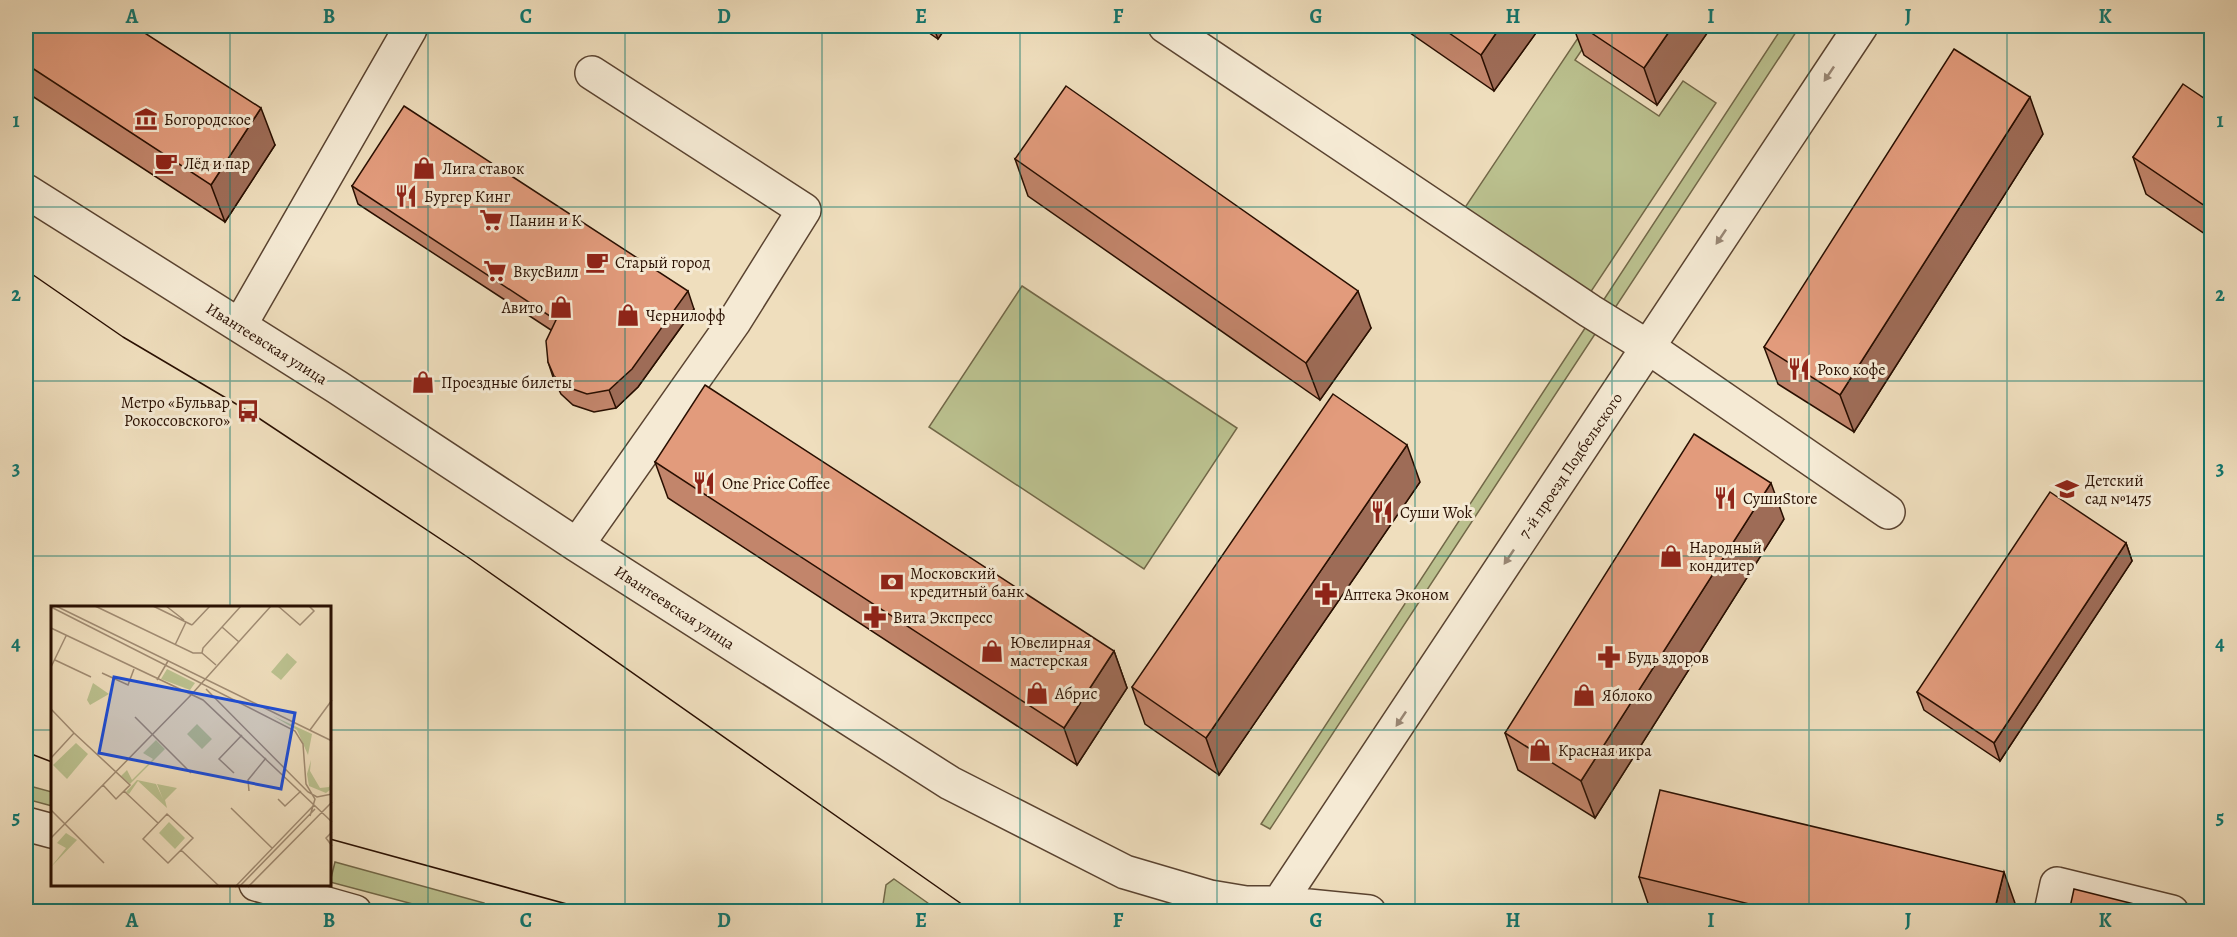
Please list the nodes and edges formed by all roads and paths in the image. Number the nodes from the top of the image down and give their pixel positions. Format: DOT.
graph roads {
  1 [pos="409,26"];
  2 [pos="1165,26"];
  3 [pos="1861,26"];
  4 [pos="592,73"];
  5 [pos="26,191"];
  6 [pos="240,325"];
  7 [pos="1648,347"];
  8 [pos="1888,512"];
  9 [pos="577,544"];
  10 [pos="26,824"];
  11 [pos="51,831"];
  12 [pos="260,886"];
  13 [pos="1275,907"];
  14 [pos="355,912"];
  15 [pos="1369,912"];
  16 [pos="2051,912"];
  17 [pos="2172,912"];
  1 -- 6 [label="street"];
  2 -- 7 [label="street"];
  3 -- 7 [label="street, 7-й проезд Подбельского, one-way"];
  4 -- 9 [label="street"];
  5 -- 6 [label="street, Ивантеевская улица"];
  6 -- 9 [label="street, Ивантеевская улица"];
  7 -- 8 [label="street"];
  7 -- 13 [label="street, 7-й проезд Подбельского, one-way"];
  9 -- 13 [label="street, Ивантеевская улица"];
  10 -- 11 [label="street"];
  12 -- 14 [label="street"];
  13 -- 15 [label="street, Ивантеевская улица"];
  16 -- 17 [label="street"];
}
